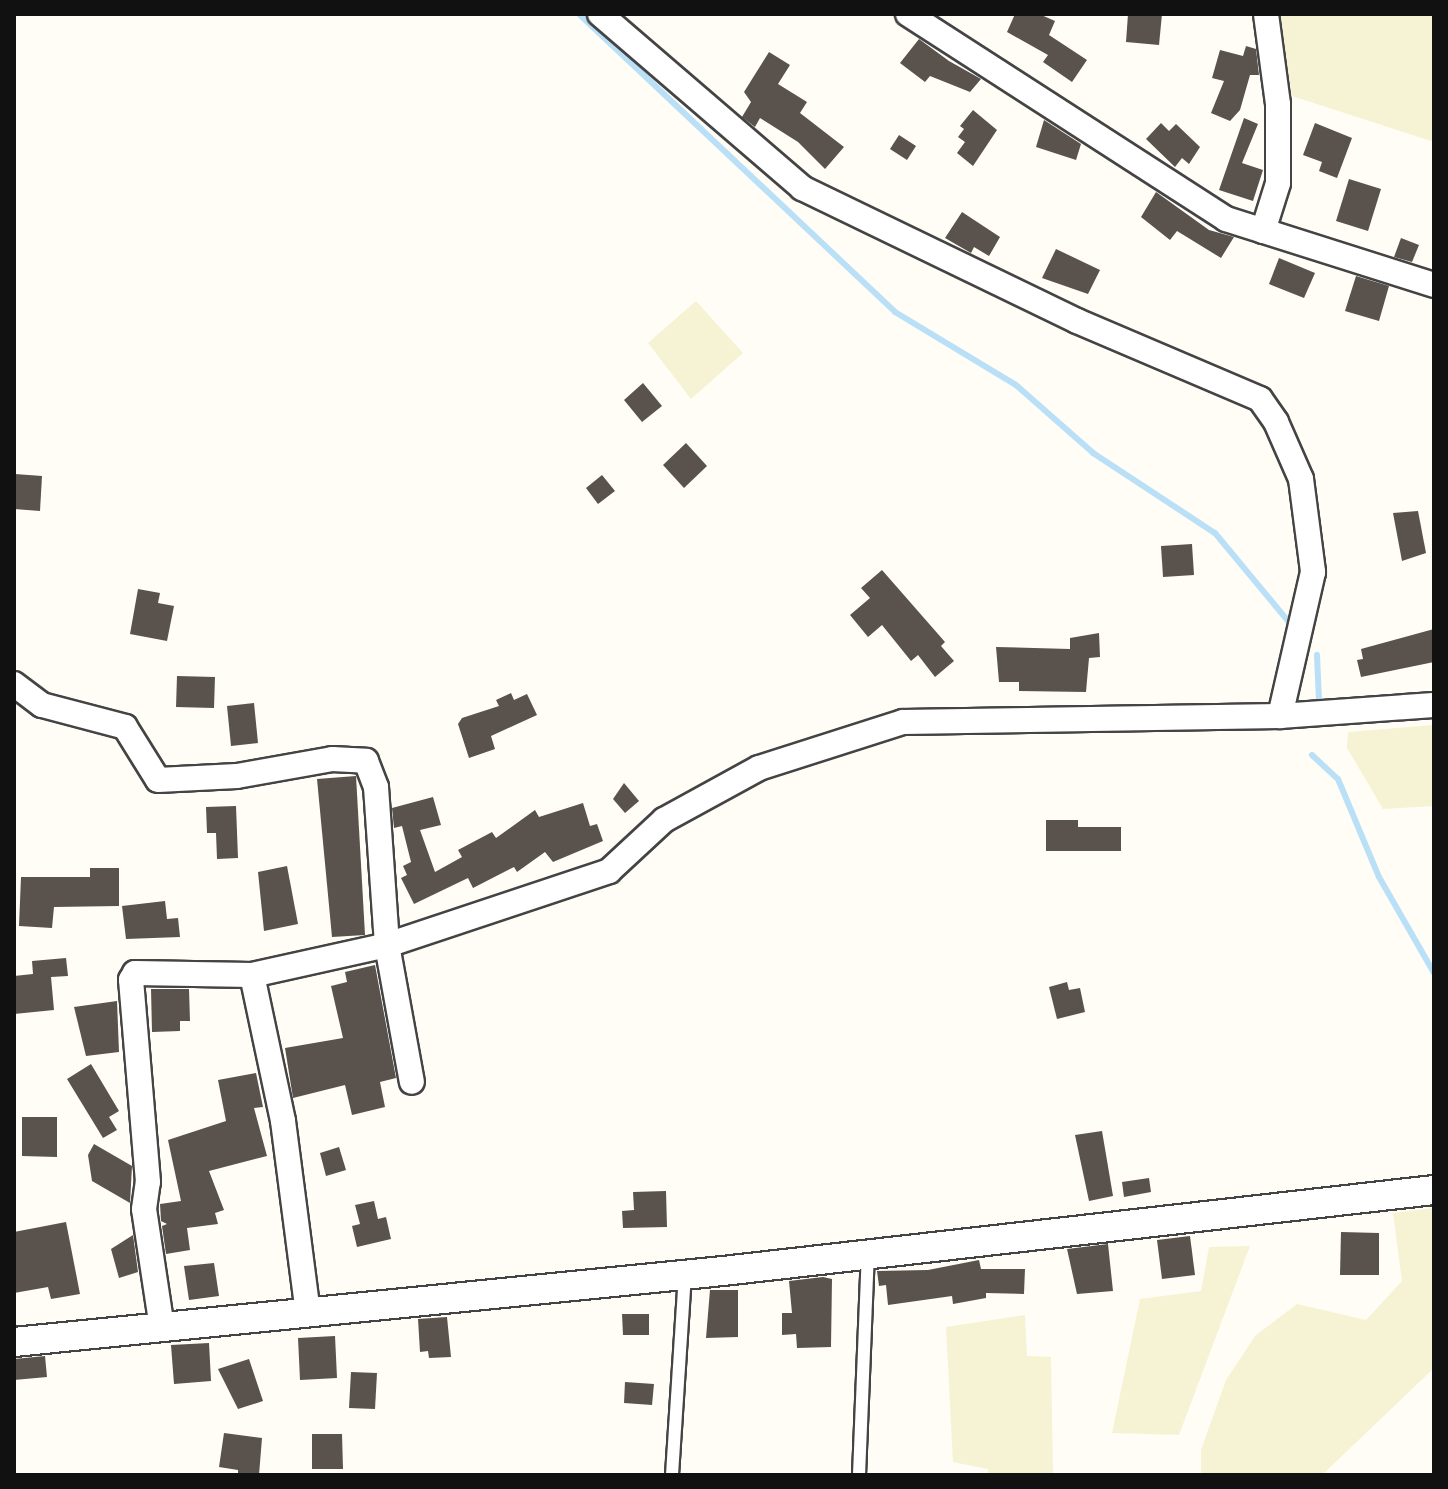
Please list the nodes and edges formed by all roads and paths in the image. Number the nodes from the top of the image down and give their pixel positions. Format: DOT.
graph roads {
  1 [pos="600,14"];
  2 [pos="908,14"];
  3 [pos="1266,14"];
  4 [pos="1263,231"];
  5 [pos="1434,285"];
  6 [pos="14,684"];
  7 [pos="1434,705"];
  8 [pos="1280,716"];
  9 [pos="387,945"];
  10 [pos="252,975"];
  11 [pos="412,1082"];
  12 [pos="1434,1190"];
  13 [pos="868,1255"];
  14 [pos="685,1275"];
  15 [pos="308,1313"];
  16 [pos="162,1328"];
  17 [pos="14,1342"];
  18 [pos="672,1475"];
  19 [pos="859,1475"];
  1 -- 8 [label="street"];
  2 -- 4 [label="street"];
  3 -- 4 [label="street"];
  4 -- 5 [label="street"];
  6 -- 9 [label="street"];
  7 -- 8 [label="street"];
  8 -- 9 [label="street"];
  9 -- 10 [label="street"];
  9 -- 11 [label="street"];
  10 -- 15 [label="street"];
  10 -- 16 [label="street"];
  12 -- 13 [label="street"];
  13 -- 14 [label="street"];
  13 -- 19 [label="lane"];
  14 -- 15 [label="street"];
  14 -- 18 [label="lane"];
  15 -- 16 [label="street"];
  16 -- 17 [label="street"];
}
